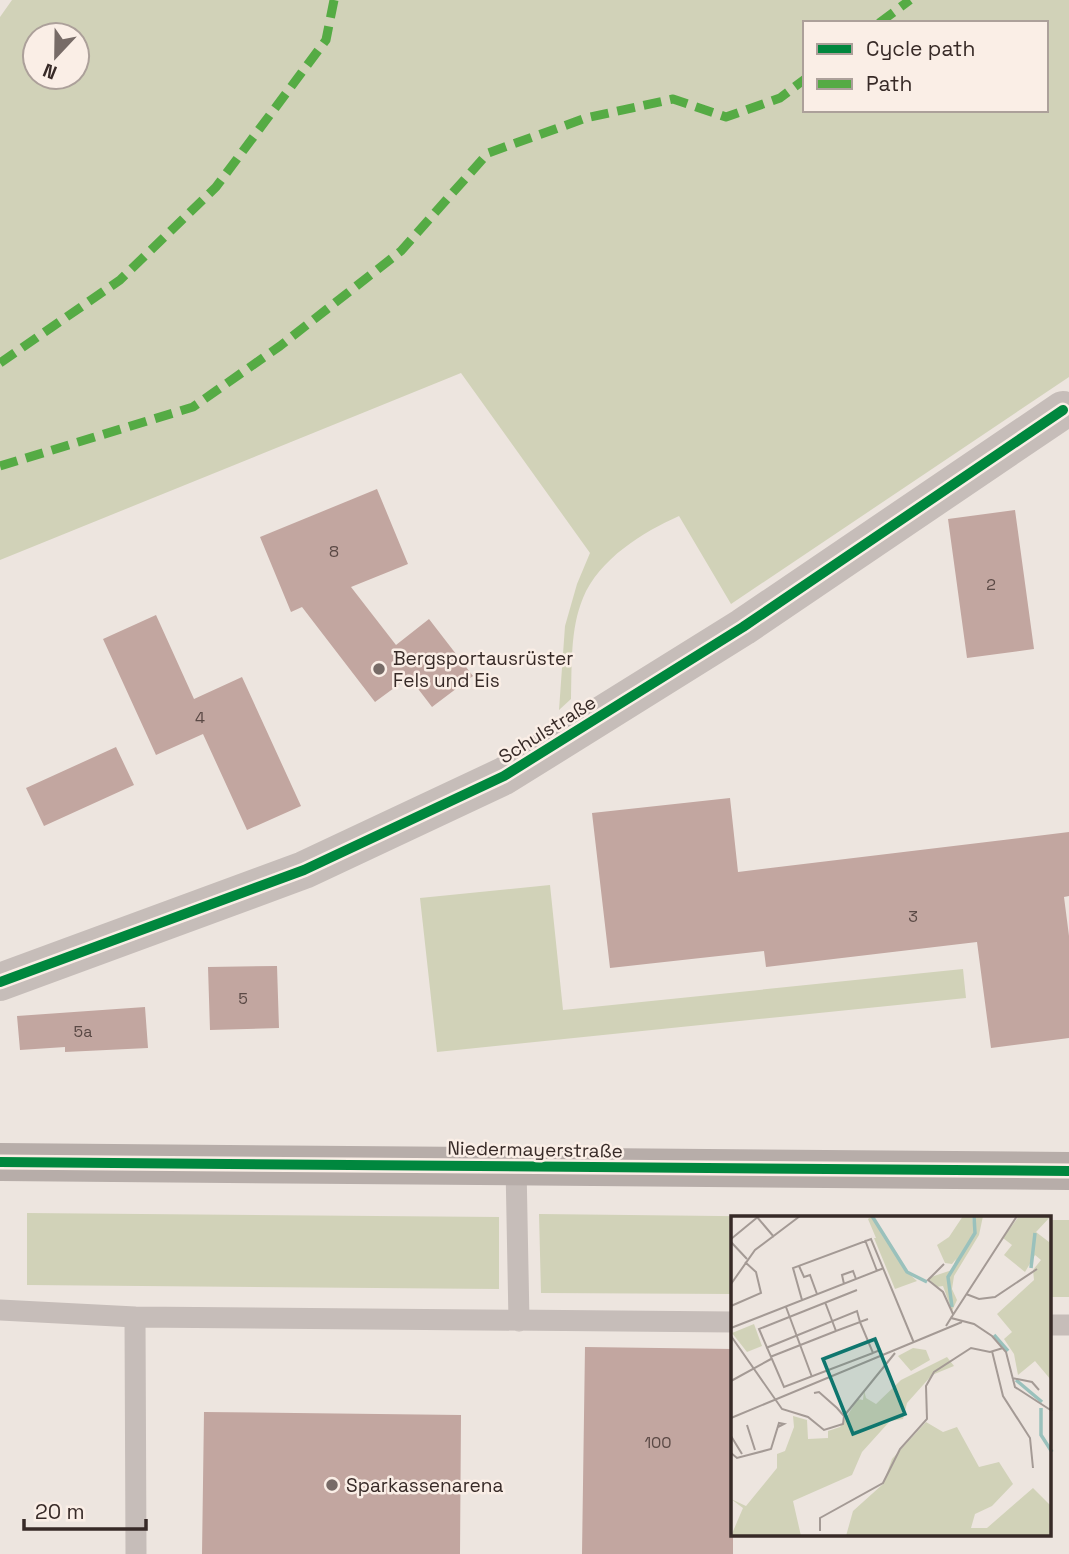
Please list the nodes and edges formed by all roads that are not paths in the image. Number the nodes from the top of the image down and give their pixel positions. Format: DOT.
graph roads {
  1 [pos="1066,408"];
  2 [pos="0,982"];
  3 [pos="0,1162"];
  4 [pos="516,1166"];
  5 [pos="1069,1171"];
  6 [pos="0,1310"];
  7 [pos="135,1317"];
  8 [pos="519,1321"];
  9 [pos="731,1322"];
  10 [pos="136,1554"];
  1 -- 2 [label="street, Schulstraße"];
  3 -- 4 [label="main road, Niedermayerstraße"];
  4 -- 5 [label="main road, Niedermayerstraße"];
  4 -- 8 [label="lane"];
  6 -- 7 [label="lane"];
  7 -- 8 [label="lane"];
  7 -- 10 [label="lane"];
  8 -- 9 [label="lane"];
}
